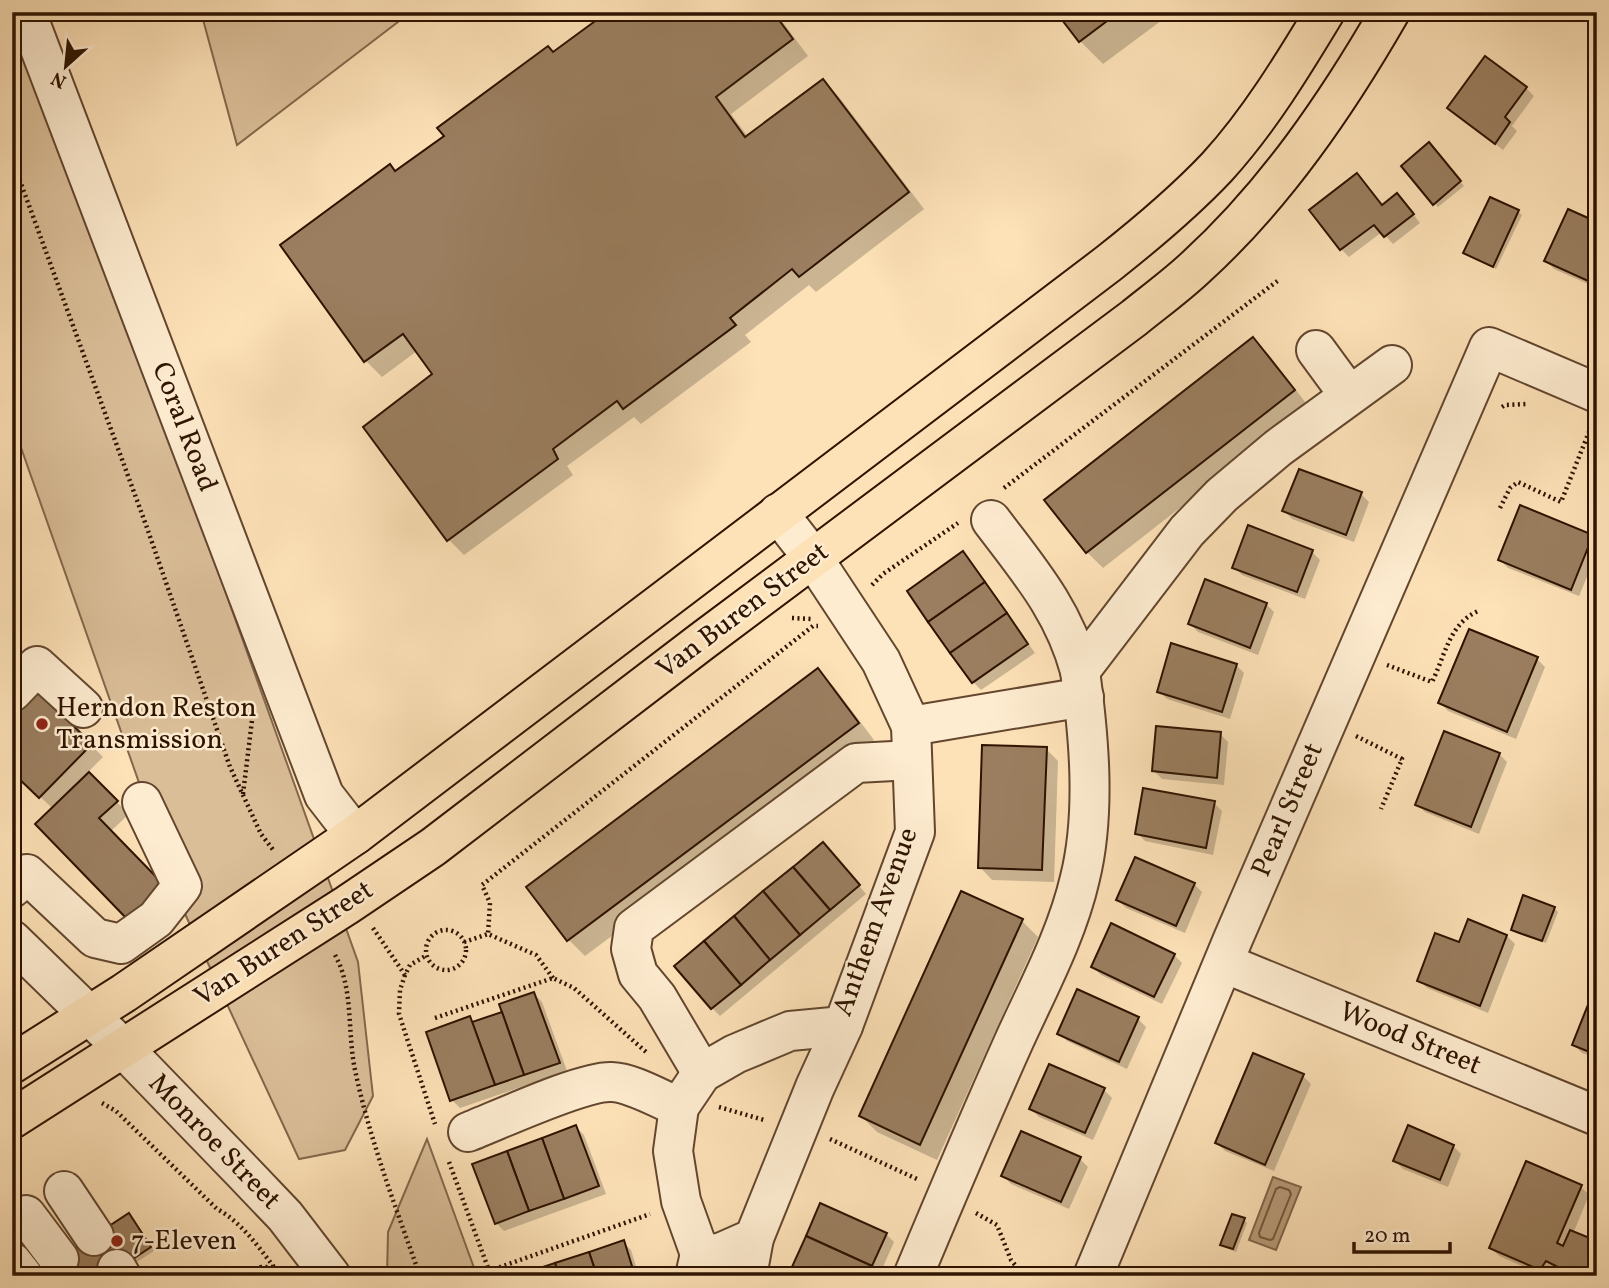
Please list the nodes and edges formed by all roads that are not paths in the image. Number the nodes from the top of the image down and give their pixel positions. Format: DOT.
graph roads {
  1 [pos="26,12"];
  2 [pos="1325,12"];
  3 [pos="1390,12"];
  4 [pos="1316,350"];
  5 [pos="1392,365"];
  6 [pos="1349,395"];
  7 [pos="1591,418"];
  8 [pos="984,511"];
  9 [pos="778,513"];
  10 [pos="813,558"];
  11 [pos="1082,684"];
  12 [pos="12,692"];
  13 [pos="83,708"];
  14 [pos="911,743"];
  15 [pos="142,802"];
  16 [pos="355,835"];
  17 [pos="12,888"];
  18 [pos="156,919"];
  19 [pos="12,940"];
  20 [pos="182,953"];
  21 [pos="1224,963"];
  22 [pos="89,1015"];
  23 [pos="844,1026"];
  24 [pos="123,1048"];
  25 [pos="12,1064"];
  26 [pos="690,1090"];
  27 [pos="1597,1116"];
  28 [pos="12,1119"];
  29 [pos="468,1132"];
  30 [pos="64,1191"];
  31 [pos="26,1215"];
  32 [pos="94,1236"];
  33 [pos="754,1238"];
  34 [pos="59,1259"];
  35 [pos="12,1262"];
  36 [pos="697,1265"];
  37 [pos="23,1276"];
  38 [pos="331,1276"];
  39 [pos="747,1276"];
  40 [pos="912,1276"];
  41 [pos="1093,1276"];
  1 -- 16 [label="street, Coral Road"];
  2 -- 9 [label="main road, Van Buren Street"];
  3 -- 10 [label="main road, Van Buren Street"];
  4 -- 6 [label="street"];
  5 -- 6 [label="street"];
  6 -- 11 [label="street"];
  7 -- 21 [label="street, Pearl Street"];
  8 -- 11 [label="street"];
  9 -- 10 [label="street, Anthem Avenue"];
  9 -- 16 [label="main road, Van Buren Street"];
  10 -- 14 [label="street, Anthem Avenue"];
  10 -- 24 [label="main road, Van Buren Street"];
  11 -- 14 [label="street"];
  11 -- 40 [label="street"];
  12 -- 13 [label="street"];
  14 -- 23 [label="street, Anthem Avenue"];
  14 -- 26 [label="street"];
  15 -- 18 [label="street"];
  16 -- 20 [label="main road, Van Buren Street"];
  17 -- 18 [label="street"];
  18 -- 20 [label="street"];
  19 -- 22 [label="street, Monroe Street"];
  20 -- 22 [label="main road, Van Buren Street"];
  21 -- 27 [label="street, Wood Street"];
  21 -- 41 [label="street, Pearl Street"];
  22 -- 24 [label="street, Monroe Street"];
  22 -- 25 [label="main road, Van Buren Street"];
  23 -- 26 [label="street, Anthem Avenue"];
  23 -- 33 [label="street"];
  24 -- 28 [label="main road, Van Buren Street"];
  24 -- 38 [label="street, Monroe Street"];
  26 -- 29 [label="street"];
  26 -- 36 [label="street"];
  30 -- 32 [label="street"];
  31 -- 34 [label="street"];
  33 -- 36 [label="street"];
  33 -- 39 [label="street"];
  35 -- 37 [label="street"];
}
